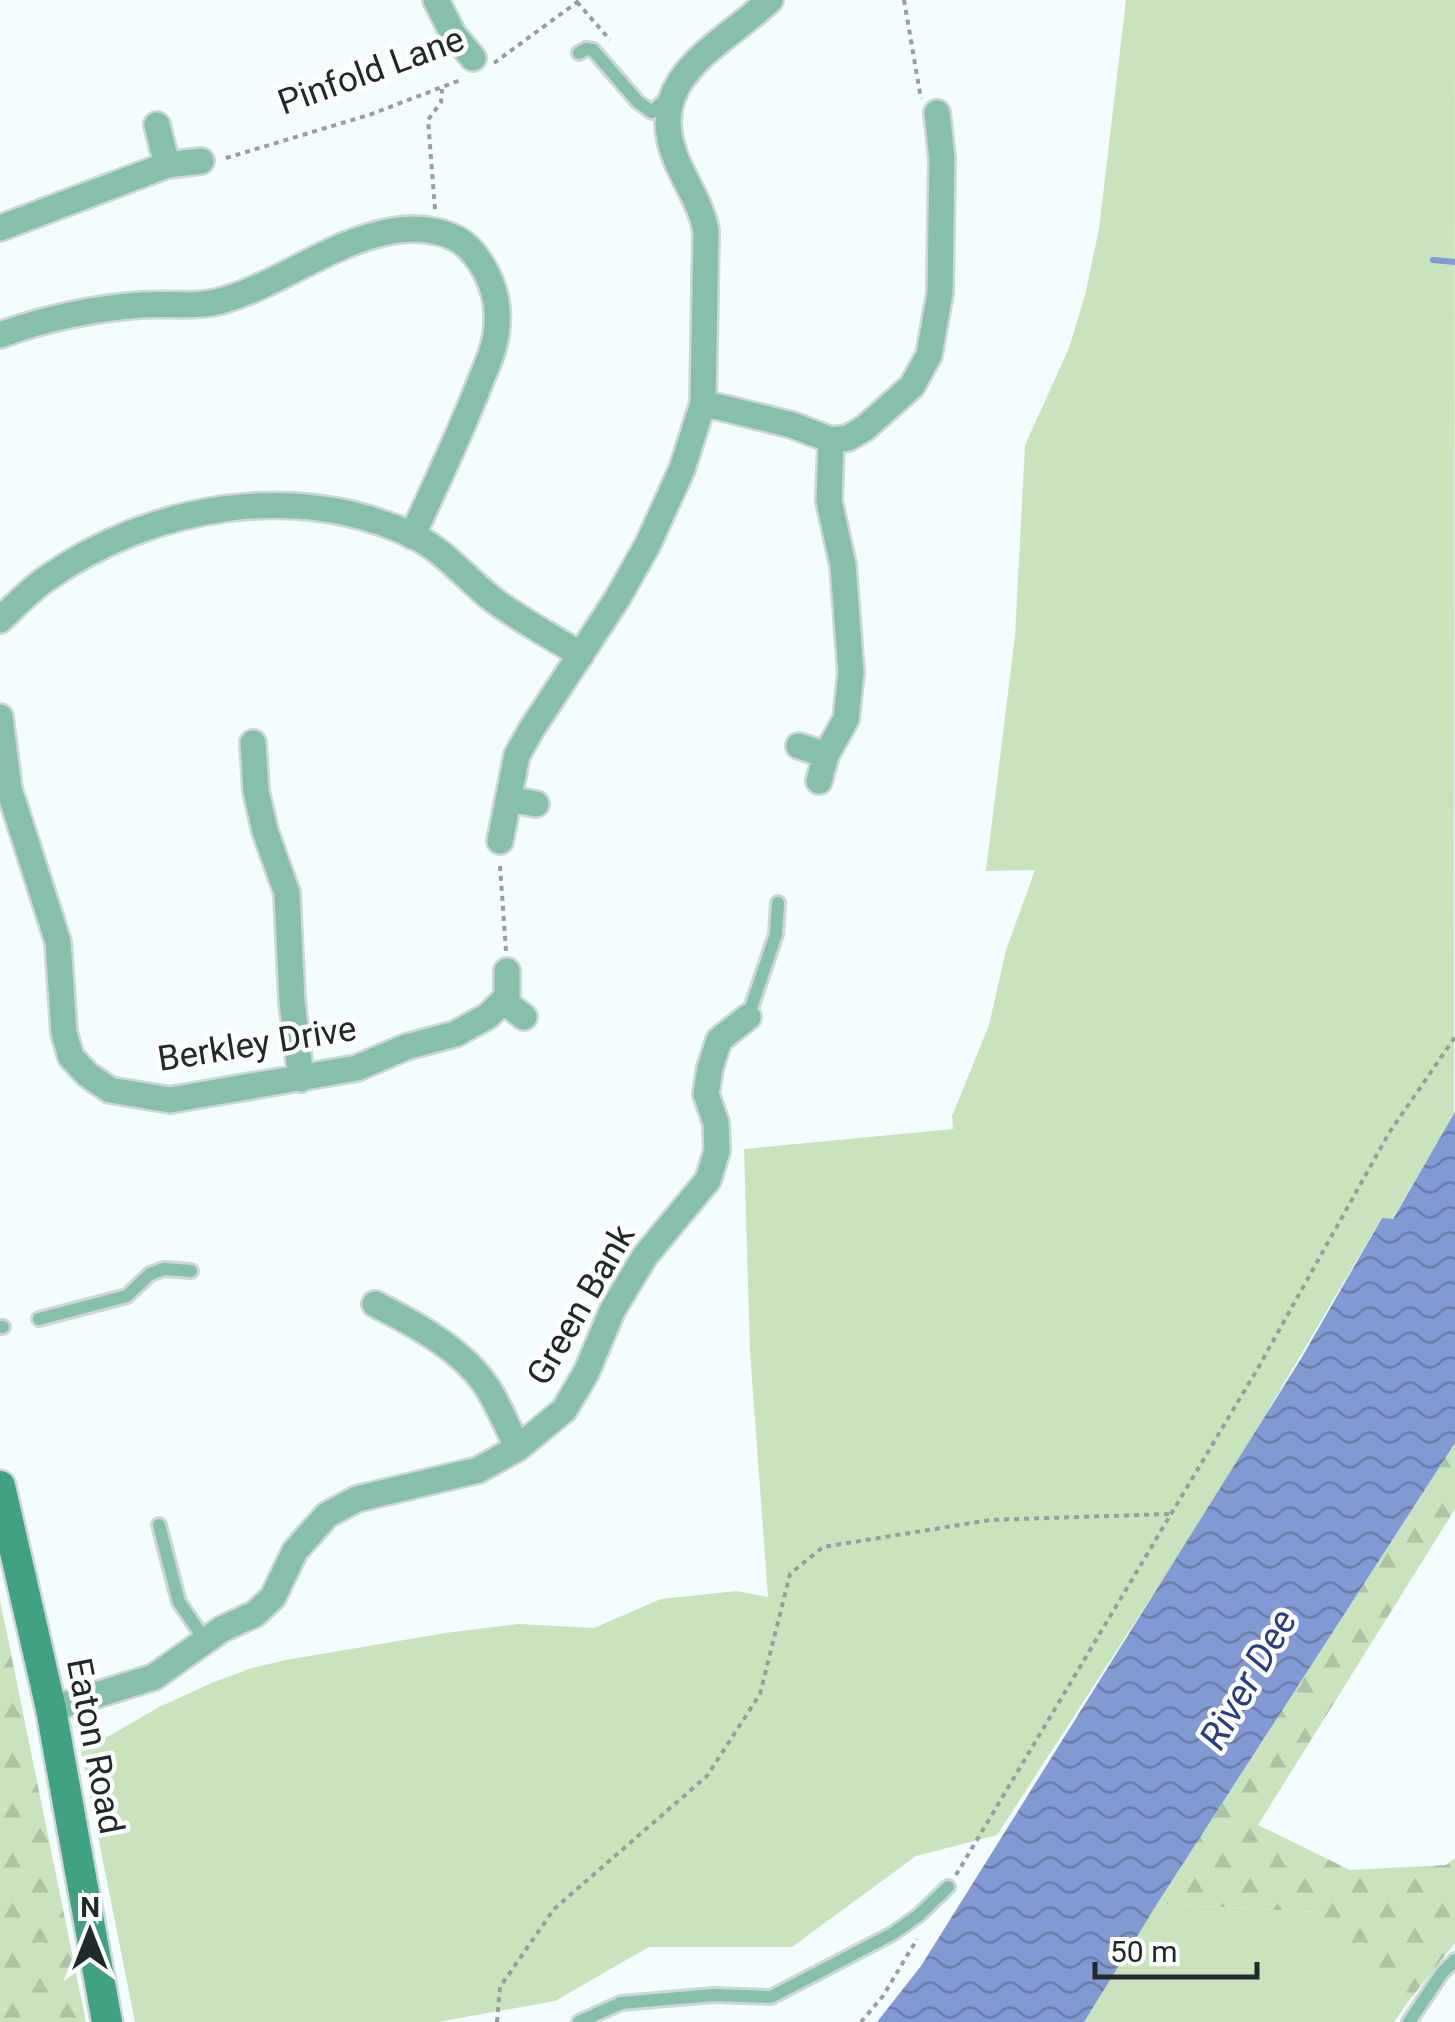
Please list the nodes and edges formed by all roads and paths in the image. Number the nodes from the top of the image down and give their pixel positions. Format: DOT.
graph roads {
  1 [pos="436,0"];
  2 [pos="770,0"];
  3 [pos="904,0"];
  4 [pos="578,1"];
  5 [pos="615,46"];
  6 [pos="579,53"];
  7 [pos="475,68"];
  8 [pos="442,89"];
  9 [pos="670,94"];
  10 [pos="936,114"];
  11 [pos="157,125"];
  12 [pos="201,160"];
  13 [pos="167,165"];
  14 [pos="0,228"];
  15 [pos="436,230"];
  16 [pos="0,335"];
  17 [pos="703,403"];
  18 [pos="831,440"];
  19 [pos="412,536"];
  20 [pos="0,620"];
  21 [pos="581,654"];
  22 [pos="0,717"];
  23 [pos="799,746"];
  24 [pos="826,755"];
  25 [pos="262,760"];
  26 [pos="819,782"];
  27 [pos="509,799"];
  28 [pos="536,804"];
  29 [pos="500,841"];
  30 [pos="778,903"];
  31 [pos="507,971"];
  32 [pos="748,1017"];
  33 [pos="1455,1038"];
  34 [pos="301,1079"];
  35 [pos="191,1271"];
  36 [pos="375,1304"];
  37 [pos="40,1318"];
  38 [pos="518,1448"];
  39 [pos="0,1486"];
  40 [pos="1171,1514"];
  41 [pos="160,1525"];
  42 [pos="205,1640"];
  43 [pos="51,1708"];
  44 [pos="948,1887"];
  45 [pos="920,1934"];
  46 [pos="1455,1960"];
  47 [pos="107,2022"];
  48 [pos="497,2022"];
  49 [pos="579,2022"];
  50 [pos="861,2022"];
  51 [pos="1409,2022"];
  1 -- 7 [label="street"];
  2 -- 9 [label="street"];
  3 -- 10 [label="path"];
  4 -- 5 [label="path"];
  4 -- 7 [label="path, Pinfold Lane"];
  6 -- 9 [label="lane"];
  7 -- 8 [label="path, Pinfold Lane"];
  8 -- 12 [label="path, Pinfold Lane"];
  8 -- 15 [label="path"];
  9 -- 17 [label="street"];
  10 -- 18 [label="street"];
  11 -- 13 [label="street"];
  12 -- 13 [label="street"];
  13 -- 14 [label="street"];
  15 -- 16 [label="street"];
  15 -- 19 [label="street"];
  17 -- 18 [label="street"];
  17 -- 21 [label="street"];
  18 -- 24 [label="street"];
  19 -- 20 [label="street"];
  19 -- 21 [label="street"];
  21 -- 27 [label="street"];
  22 -- 34 [label="street, Berkley Drive"];
  23 -- 24 [label="street"];
  24 -- 26 [label="street"];
  25 -- 34 [label="street"];
  27 -- 28 [label="street"];
  27 -- 29 [label="street"];
  29 -- 31 [label="path"];
  30 -- 32 [label="lane"];
  31 -- 34 [label="street, Berkley Drive"];
  32 -- 38 [label="street, Green Bank"];
  33 -- 40 [label="path"];
  35 -- 37 [label="lane"];
  36 -- 38 [label="street"];
  38 -- 42 [label="street, Green Bank"];
  39 -- 43 [label="street, Eaton Road"];
  40 -- 44 [label="path"];
  40 -- 48 [label="path"];
  41 -- 42 [label="lane"];
  42 -- 43 [label="street, Green Bank"];
  43 -- 47 [label="street, Eaton Road"];
  44 -- 49 [label="lane"];
  45 -- 50 [label="path"];
  46 -- 51 [label="lane"];
}
